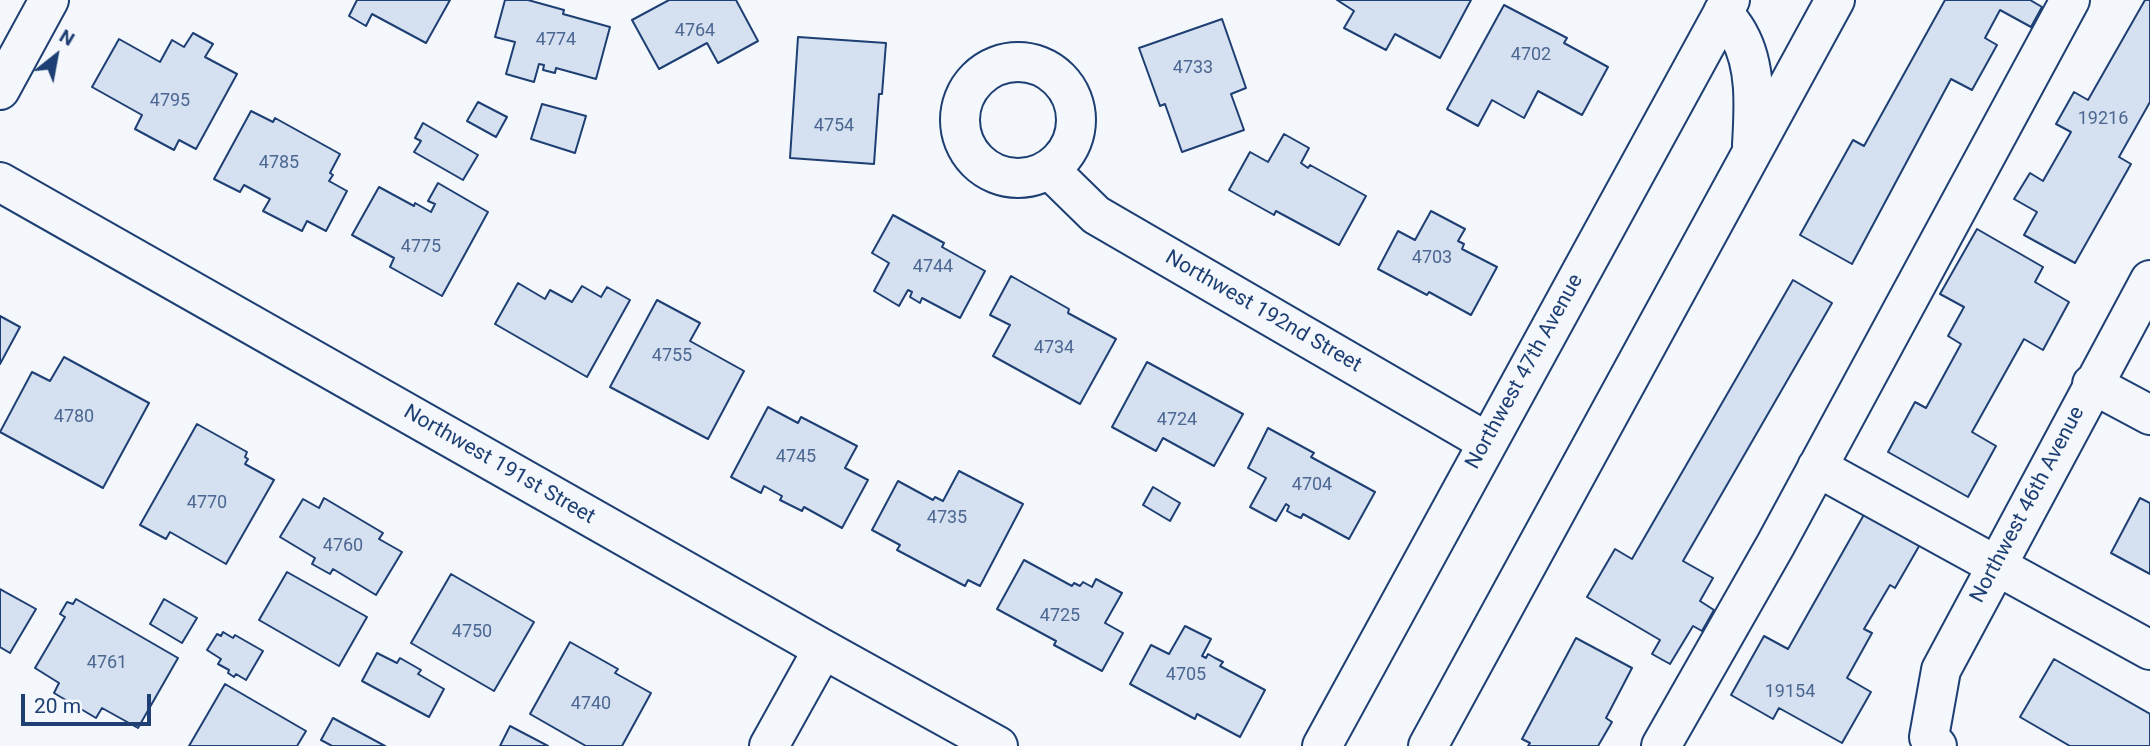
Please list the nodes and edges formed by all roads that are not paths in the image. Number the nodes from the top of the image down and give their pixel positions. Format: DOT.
graph roads {
  1 [pos="49,0"];
  2 [pos="1835,0"];
  3 [pos="2070,0"];
  4 [pos="1718,4"];
  5 [pos="0,90"];
  6 [pos="1751,154"];
  7 [pos="1049,169"];
  8 [pos="0,183"];
  9 [pos="2150,280"];
  10 [pos="2092,384"];
  11 [pos="2150,415"];
  12 [pos="1487,442"];
  13 [pos="1817,467"];
  14 [pos="1996,565"];
  15 [pos="823,649"];
  16 [pos="2150,650"];
  17 [pos="1933,742"];
  18 [pos="769,746"];
  19 [pos="998,746"];
  20 [pos="1322,746"];
  21 [pos="1428,746"];
  22 [pos="1661,746"];
  1 -- 5 [label="street"];
  2 -- 6 [label="street"];
  3 -- 13 [label="street"];
  4 -- 6 [label="street"];
  4 -- 12 [label="street, Northwest 47th Avenue"];
  6 -- 21 [label="street"];
  7 -- 12 [label="street, Northwest 192nd Street"];
  8 -- 15 [label="street, Northwest 191st Street"];
  9 -- 10 [label="street, Northwest 46th Avenue"];
  10 -- 11 [label="street"];
  10 -- 14 [label="street, Northwest 46th Avenue"];
  12 -- 20 [label="street, Northwest 47th Avenue"];
  13 -- 14 [label="street"];
  13 -- 22 [label="street"];
  14 -- 16 [label="street"];
  14 -- 17 [label="street, Northwest 46th Avenue"];
  15 -- 18 [label="street"];
  15 -- 19 [label="street, Northwest 191st Street"];
}
